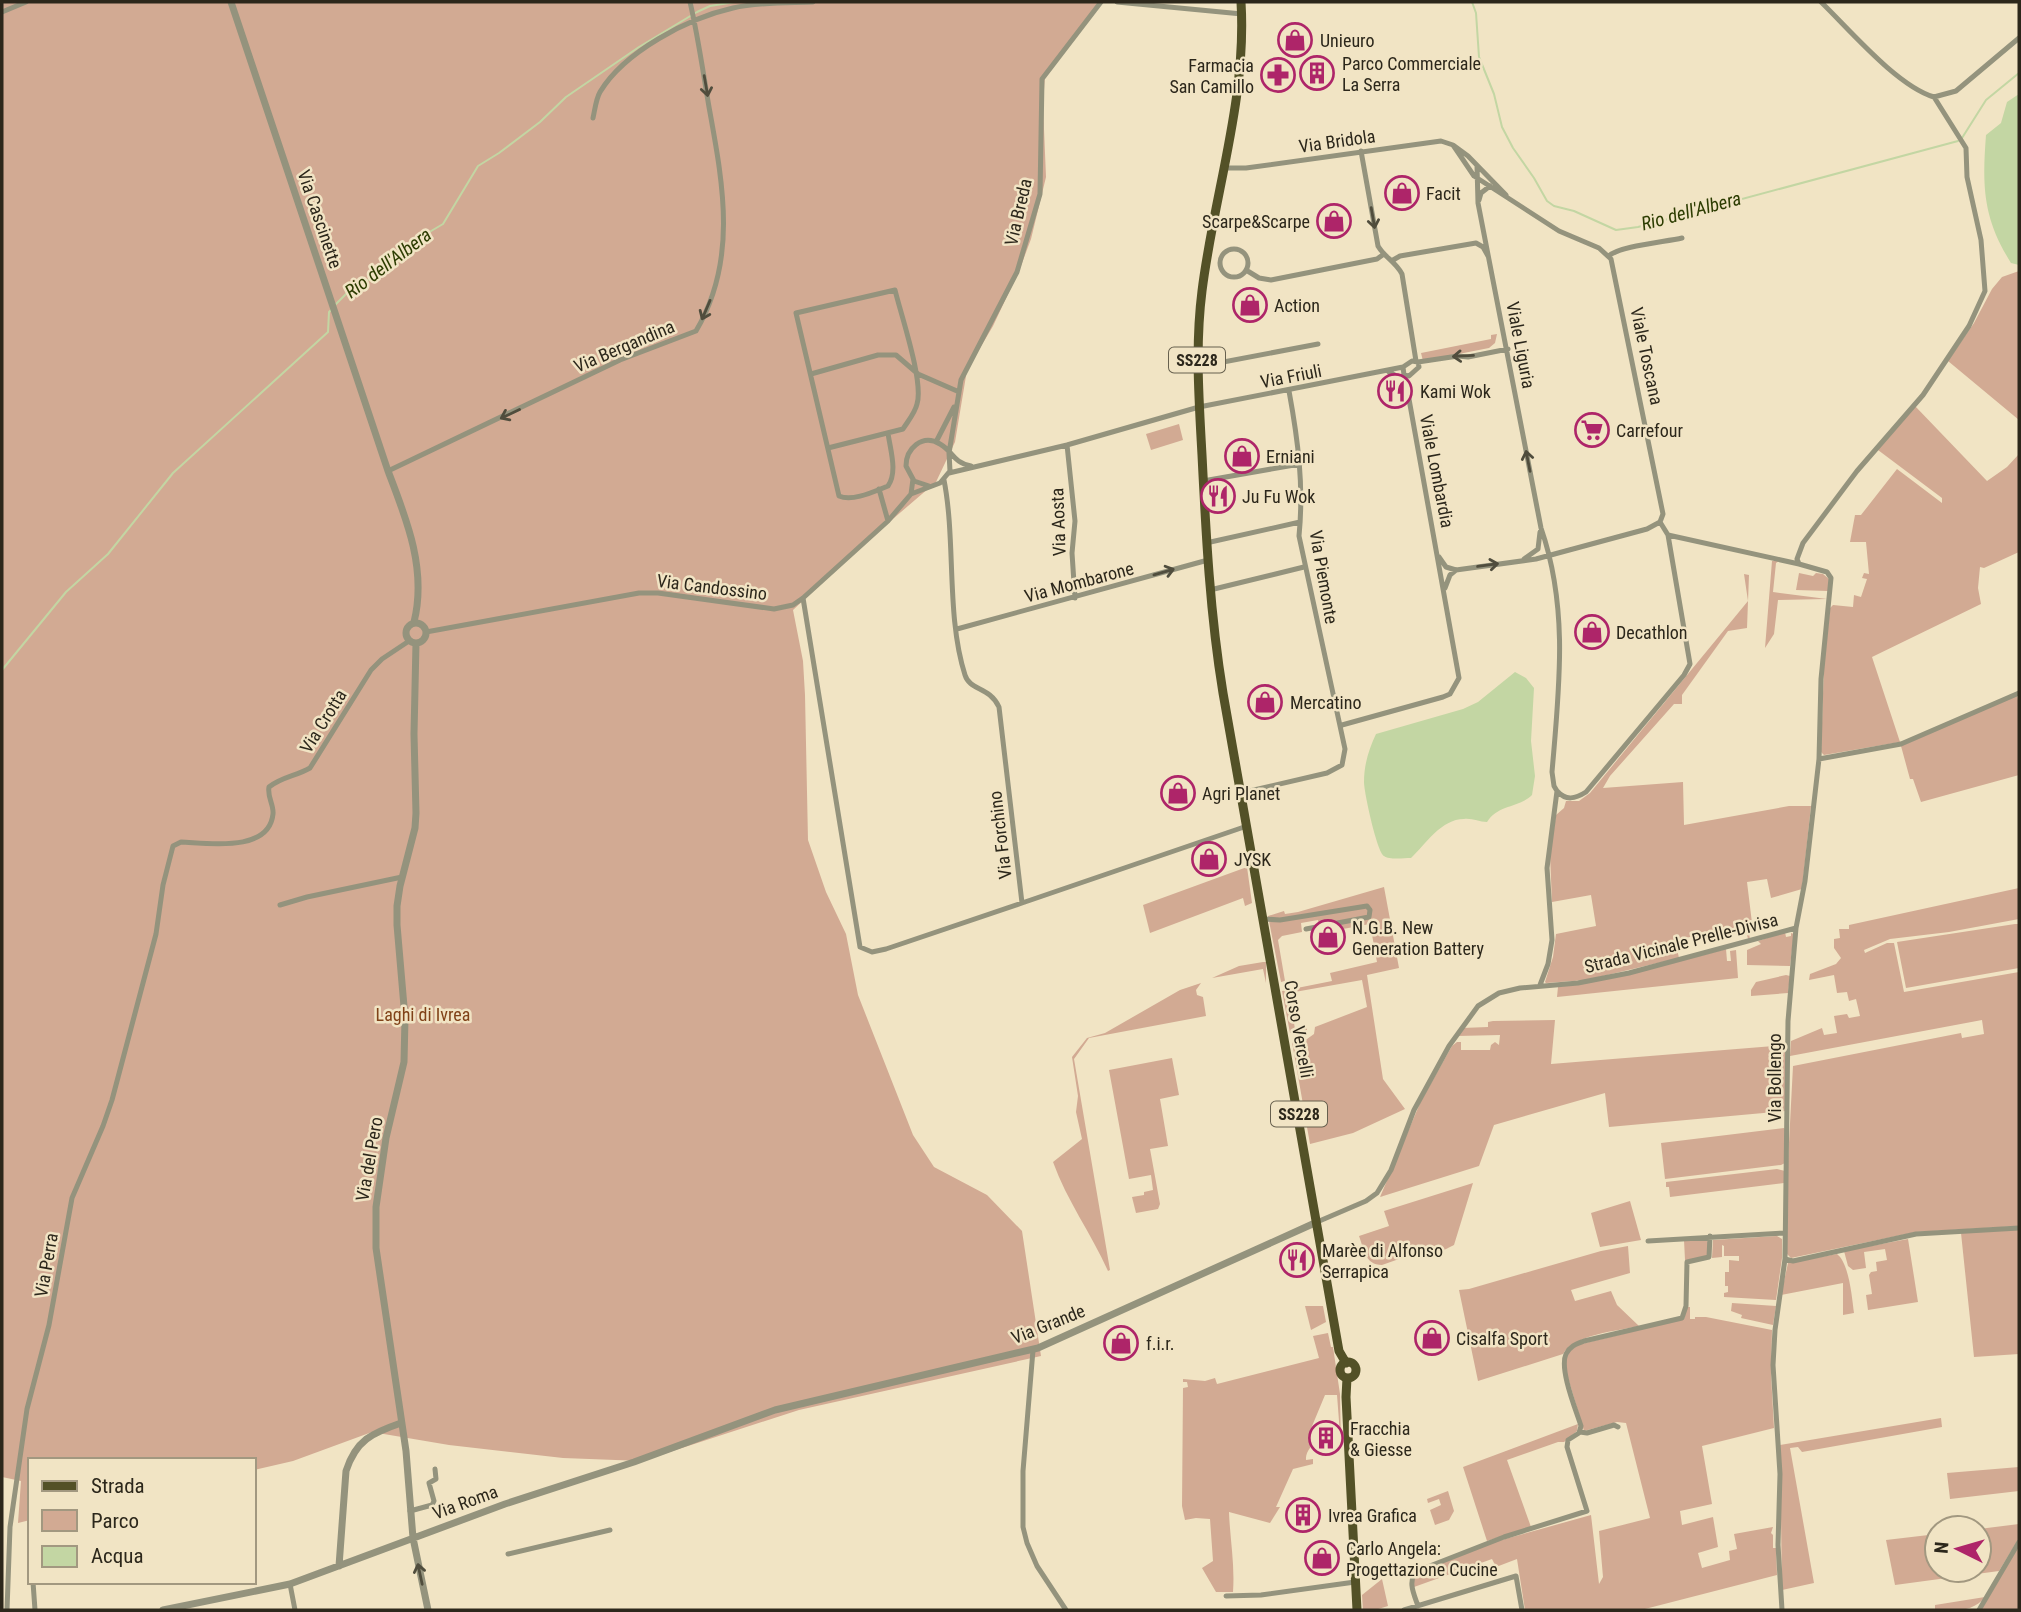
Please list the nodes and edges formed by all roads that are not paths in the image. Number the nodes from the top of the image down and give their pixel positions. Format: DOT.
graph roads {
  1 [pos="26,2"];
  2 [pos="230,2"];
  3 [pos="690,2"];
  4 [pos="813,2"];
  5 [pos="1101,2"];
  6 [pos="1117,2"];
  7 [pos="1821,2"];
  8 [pos="1241,8"];
  9 [pos="2,12"];
  10 [pos="694,19"];
  11 [pos="2019,38"];
  12 [pos="1934,97"];
  13 [pos="593,118"];
  14 [pos="1453,145"];
  15 [pos="1361,151"];
  16 [pos="1477,166"];
  17 [pos="1224,168"];
  18 [pos="1477,178"];
  19 [pos="1490,186"];
  20 [pos="1506,195"];
  21 [pos="1478,203"];
  22 [pos="1682,237"];
  23 [pos="1384,254"];
  24 [pos="1610,257"];
  25 [pos="1393,260"];
  26 [pos="1491,262"];
  27 [pos="1246,270"];
  28 [pos="1318,344"];
  29 [pos="1507,349"];
  30 [pos="1417,362"];
  31 [pos="1197,367"];
  32 [pos="1388,371"];
  33 [pos="811,374"];
  34 [pos="918,374"];
  35 [pos="1403,374"];
  36 [pos="957,391"];
  37 [pos="1289,391"];
  38 [pos="956,402"];
  39 [pos="1199,407"];
  40 [pos="888,433"];
  41 [pos="936,442"];
  42 [pos="1068,445"];
  43 [pos="828,448"];
  44 [pos="949,453"];
  45 [pos="1300,464"];
  46 [pos="974,467"];
  47 [pos="388,471"];
  48 [pos="949,473"];
  49 [pos="913,480"];
  50 [pos="944,480"];
  51 [pos="1203,481"];
  52 [pos="938,484"];
  53 [pos="930,486"];
  54 [pos="879,489"];
  55 [pos="911,494"];
  56 [pos="947,495"];
  57 [pos="888,522"];
  58 [pos="1300,522"];
  59 [pos="1660,522"];
  60 [pos="1541,528"];
  61 [pos="1668,535"];
  62 [pos="1206,543"];
  63 [pos="1549,555"];
  64 [pos="1439,557"];
  65 [pos="1208,560"];
  66 [pos="1521,560"];
  67 [pos="1801,565"];
  68 [pos="1304,567"];
  69 [pos="1456,570"];
  70 [pos="1210,590"];
  71 [pos="1445,591"];
  72 [pos="803,598"];
  73 [pos="1075,598"];
  74 [pos="417,623"];
  75 [pos="957,629"];
  76 [pos="426,632"];
  77 [pos="412,642"];
  78 [pos="2019,692"];
  79 [pos="1342,725"];
  80 [pos="1819,759"];
  81 [pos="1557,792"];
  82 [pos="1241,793"];
  83 [pos="1247,826"];
  84 [pos="402,877"];
  85 [pos="1022,903"];
  86 [pos="281,905"];
  87 [pos="1264,919"];
  88 [pos="1796,928"];
  89 [pos="1306,929"];
  90 [pos="156,934"];
  91 [pos="1540,985"];
  92 [pos="1317,1222"];
  93 [pos="2019,1228"];
  94 [pos="1784,1233"];
  95 [pos="1710,1236"];
  96 [pos="1648,1241"];
  97 [pos="1785,1259"];
  98 [pos="1033,1350"];
  99 [pos="775,1410"];
  100 [pos="401,1423"];
  101 [pos="1618,1427"];
  102 [pos="1580,1432"];
  103 [pos="435,1469"];
  104 [pos="410,1511"];
  105 [pos="610,1530"];
  106 [pos="413,1538"];
  107 [pos="2019,1542"];
  108 [pos="509,1555"];
  109 [pos="339,1566"];
  110 [pos="1355,1581"];
  111 [pos="33,1584"];
  112 [pos="290,1584"];
  113 [pos="1226,1596"];
  114 [pos="1418,1606"];
  115 [pos="7,1610"];
  116 [pos="35,1610"];
  117 [pos="163,1610"];
  118 [pos="295,1610"];
  119 [pos="428,1610"];
  120 [pos="1066,1610"];
  121 [pos="1357,1610"];
  122 [pos="1404,1610"];
  123 [pos="1522,1610"];
  124 [pos="1782,1610"];
  125 [pos="1979,1610"];
  1 -- 9 [label="street"];
  2 -- 47 [label="street, Via Cascinette"];
  3 -- 10 [label="street, Via Bergandina"];
  4 -- 10 [label="street"];
  5 -- 36 [label="street, Via Breda"];
  6 -- 8 [label="street"];
  7 -- 12 [label="street"];
  8 -- 17 [label="main road, SS228"];
  10 -- 13 [label="street"];
  10 -- 47 [label="street, Via Bergandina, one-way"];
  11 -- 12 [label="street"];
  12 -- 67 [label="street"];
  14 -- 15 [label="street, Via Bridola"];
  14 -- 16 [label="street"];
  14 -- 18 [label="street"];
  15 -- 17 [label="street, Via Bridola"];
  15 -- 23 [label="street, one-way"];
  16 -- 18 [label="street, Viale Liguria"];
  16 -- 20 [label="street"];
  17 -- 31 [label="main road, SS228"];
  18 -- 19 [label="street"];
  18 -- 21 [label="street, Viale Liguria"];
  19 -- 20 [label="street"];
  19 -- 21 [label="street"];
  20 -- 24 [label="street"];
  21 -- 26 [label="street, Viale Liguria"];
  22 -- 24 [label="street"];
  23 -- 25 [label="street"];
  23 -- 27 [label="street"];
  24 -- 59 [label="street, Viale Toscana"];
  25 -- 26 [label="street"];
  25 -- 30 [label="street"];
  26 -- 29 [label="street, Viale Liguria"];
  27 -- 27 [label="street"];
  28 -- 31 [label="street"];
  29 -- 30 [label="street, Via Friuli, one-way"];
  60 -- 29 [label="street, Viale Liguria, one-way"];
  30 -- 35 [label="street, Via Friuli"];
  30 -- 35 [label="street"];
  31 -- 39 [label="main road, SS228"];
  32 -- 35 [label="street"];
  32 -- 35 [label="street, Via Friuli"];
  32 -- 37 [label="street, Via Friuli"];
  33 -- 34 [label="street"];
  33 -- 34 [label="street"];
  33 -- 43 [label="street"];
  34 -- 36 [label="street"];
  34 -- 40 [label="street"];
  35 -- 64 [label="street, Viale Lombardia"];
  36 -- 38 [label="street, Via Breda"];
  37 -- 39 [label="street, Via Friuli"];
  37 -- 45 [label="street, Via Piemonte"];
  38 -- 41 [label="street, Via Breda"];
  38 -- 44 [label="street, Via Breda"];
  39 -- 42 [label="street"];
  39 -- 51 [label="main road, SS228"];
  40 -- 43 [label="street"];
  40 -- 54 [label="street"];
  41 -- 44 [label="street"];
  41 -- 49 [label="street"];
  42 -- 46 [label="street"];
  42 -- 73 [label="street, Via Aosta"];
  43 -- 54 [label="street"];
  44 -- 46 [label="street"];
  44 -- 48 [label="street"];
  45 -- 51 [label="street"];
  45 -- 58 [label="street, Via Piemonte"];
  46 -- 48 [label="street"];
  47 -- 74 [label="street, Via Cascinette"];
  48 -- 50 [label="street"];
  49 -- 53 [label="street"];
  49 -- 55 [label="street"];
  50 -- 52 [label="street"];
  50 -- 56 [label="street"];
  51 -- 62 [label="main road, SS228"];
  52 -- 53 [label="street"];
  52 -- 56 [label="street"];
  53 -- 55 [label="street, Via Candossino"];
  54 -- 57 [label="street"];
  55 -- 57 [label="street, Via Candossino"];
  56 -- 75 [label="street"];
  57 -- 72 [label="street, Via Candossino"];
  58 -- 62 [label="street"];
  58 -- 68 [label="street, Via Piemonte"];
  59 -- 61 [label="street"];
  59 -- 63 [label="street"];
  60 -- 63 [label="street, Viale Liguria"];
  60 -- 66 [label="street"];
  61 -- 67 [label="street"];
  61 -- 81 [label="street"];
  62 -- 65 [label="main road, SS228"];
  63 -- 66 [label="street"];
  63 -- 81 [label="street, Viale Liguria"];
  64 -- 69 [label="street"];
  64 -- 71 [label="street, Viale Lombardia"];
  65 -- 70 [label="main road, SS228"];
  73 -- 65 [label="street, Via Mombarone, one-way"];
  69 -- 66 [label="street, one-way"];
  67 -- 80 [label="street, Via Bollengo"];
  68 -- 70 [label="street"];
  68 -- 79 [label="street, Via Piemonte"];
  69 -- 71 [label="street"];
  70 -- 82 [label="main road, SS228"];
  71 -- 79 [label="street, Viale Lombardia"];
  72 -- 76 [label="street, Via Candossino"];
  72 -- 85 [label="street"];
  73 -- 75 [label="street, Via Mombarone"];
  74 -- 76 [label="street"];
  74 -- 77 [label="street"];
  75 -- 85 [label="street, Via Forchino"];
  76 -- 77 [label="street"];
  77 -- 84 [label="street, Via del Pero"];
  77 -- 90 [label="street, Via Crotta"];
  78 -- 80 [label="street"];
  79 -- 82 [label="street, Via Piemonte"];
  80 -- 88 [label="street, Via Bollengo"];
  81 -- 91 [label="street, Viale Liguria"];
  82 -- 83 [label="main road, SS228"];
  83 -- 85 [label="street, Via Forchino"];
  83 -- 87 [label="main road, Corso Vercelli / SS228"];
  84 -- 86 [label="street"];
  84 -- 100 [label="street, Via del Pero"];
  87 -- 89 [label="street"];
  87 -- 92 [label="main road, Corso Vercelli / SS228"];
  88 -- 91 [label="street, Strada Vicinale Prelle-Divisa"];
  88 -- 94 [label="street, Via Bollengo"];
  90 -- 115 [label="street, Via Perra"];
  91 -- 92 [label="street, Strada Vicinale Prelle-Divisa"];
  92 -- 98 [label="street, Via Grande"];
  92 -- 110 [label="main road, Corso Vercelli / SS228"];
  93 -- 97 [label="street"];
  94 -- 95 [label="street"];
  94 -- 97 [label="street, Via Bollengo"];
  95 -- 96 [label="street"];
  95 -- 102 [label="street"];
  97 -- 124 [label="street, Via Bollengo"];
  98 -- 99 [label="street, Via Grande"];
  98 -- 120 [label="street"];
  99 -- 106 [label="street, Via Roma"];
  100 -- 104 [label="street, Via del Pero"];
  100 -- 109 [label="street"];
  101 -- 102 [label="street"];
  102 -- 114 [label="street"];
  103 -- 104 [label="street"];
  104 -- 106 [label="street, Via del Pero"];
  105 -- 108 [label="street"];
  106 -- 109 [label="street, Via Roma"];
  119 -- 106 [label="street, Via del Pero, one-way"];
  107 -- 125 [label="street"];
  109 -- 112 [label="street, Via Roma"];
  110 -- 113 [label="street"];
  110 -- 121 [label="main road, SS228"];
  111 -- 116 [label="street"];
  112 -- 117 [label="street, Via Roma"];
  112 -- 118 [label="street"];
  114 -- 122 [label="street"];
  114 -- 123 [label="street"];
}
